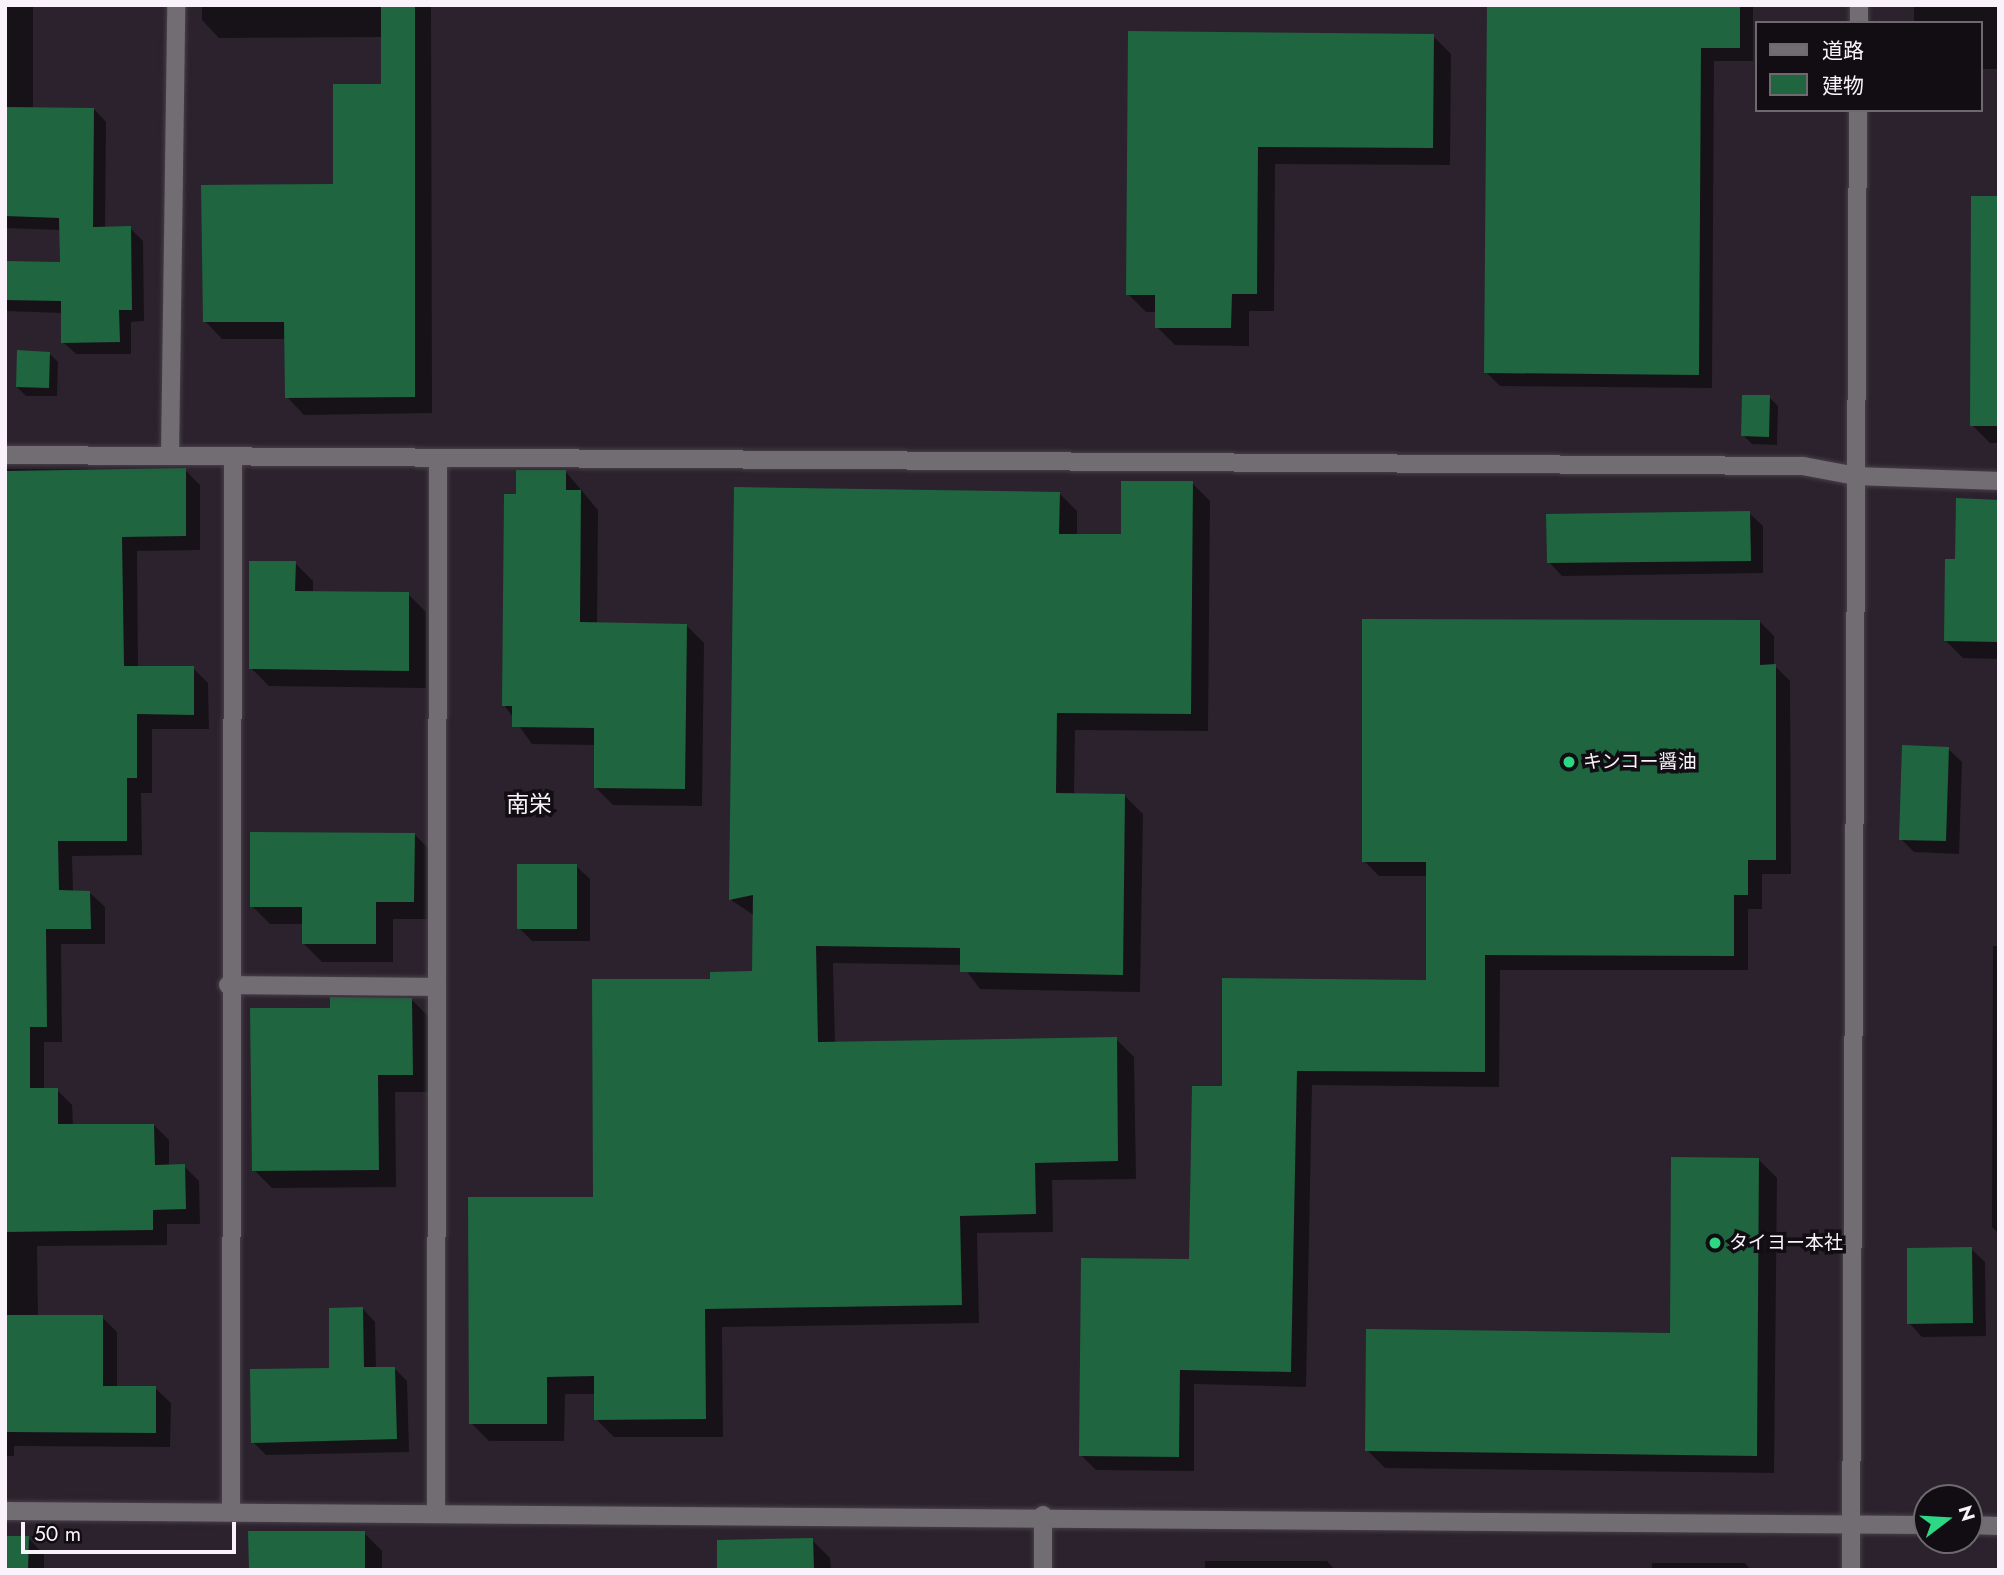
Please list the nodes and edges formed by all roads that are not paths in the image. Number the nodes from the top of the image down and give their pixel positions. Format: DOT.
graph roads {
  1 [pos="176,5"];
  2 [pos="1858,112"];
  3 [pos="5,455"];
  4 [pos="170,456"];
  5 [pos="233,457"];
  6 [pos="438,462"];
  7 [pos="1856,476"];
  8 [pos="1999,481"];
  9 [pos="228,985"];
  10 [pos="437,987"];
  11 [pos="5,1511"];
  12 [pos="231,1511"];
  13 [pos="436,1511"];
  14 [pos="1043,1515"];
  15 [pos="1852,1525"];
  16 [pos="1913,1525"];
  17 [pos="1043,1570"];
  18 [pos="1851,1570"];
  1 -- 4 [label="street"];
  2 -- 7 [label="street"];
  3 -- 4 [label="street"];
  4 -- 5 [label="street"];
  5 -- 6 [label="street"];
  5 -- 9 [label="street"];
  6 -- 7 [label="street"];
  6 -- 10 [label="street"];
  7 -- 8 [label="street"];
  7 -- 15 [label="street"];
  9 -- 10 [label="street"];
  9 -- 12 [label="street"];
  10 -- 13 [label="street"];
  11 -- 12 [label="street"];
  12 -- 13 [label="street"];
  13 -- 14 [label="street"];
  14 -- 15 [label="street"];
  14 -- 17 [label="street"];
  15 -- 16 [label="street"];
  15 -- 18 [label="street"];
}
